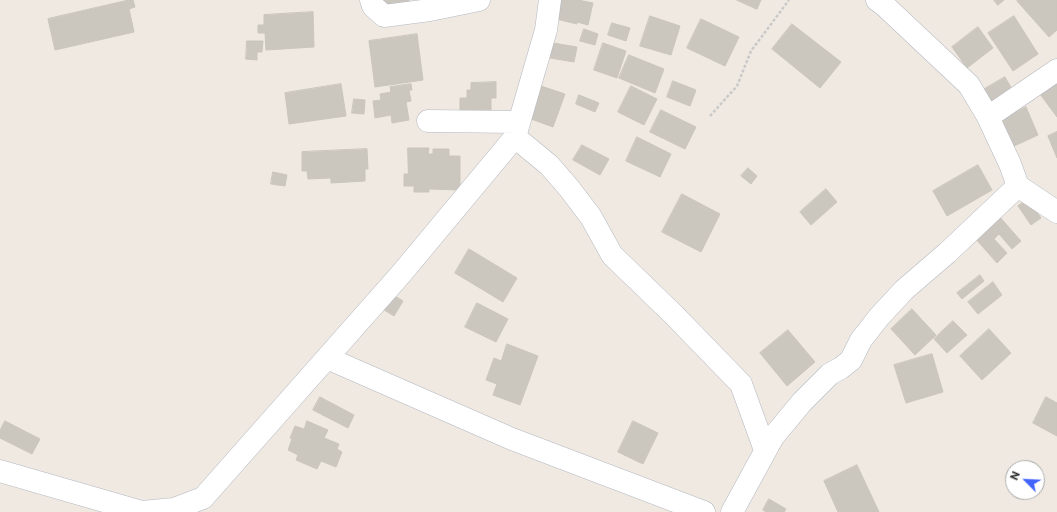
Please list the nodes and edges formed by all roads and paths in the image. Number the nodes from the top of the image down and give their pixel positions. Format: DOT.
graph roads {
  1 [pos="371,0"];
  2 [pos="479,0"];
  3 [pos="550,0"];
  4 [pos="790,0"];
  5 [pos="885,2"];
  6 [pos="1057,70"];
  7 [pos="710,116"];
  8 [pos="988,117"];
  9 [pos="428,121"];
  10 [pos="517,129"];
  11 [pos="1018,186"];
  12 [pos="1057,212"];
  13 [pos="327,358"];
  14 [pos="765,450"];
  15 [pos="0,471"];
  16 [pos="704,512"];
  17 [pos="732,512"];
  1 -- 2 [label="street"];
  3 -- 10 [label="street"];
  4 -- 7 [label="path"];
  5 -- 8 [label="street"];
  6 -- 8 [label="street"];
  8 -- 11 [label="street"];
  9 -- 10 [label="street"];
  10 -- 13 [label="street"];
  10 -- 14 [label="street"];
  11 -- 12 [label="street"];
  11 -- 14 [label="street"];
  13 -- 15 [label="street"];
  13 -- 16 [label="street"];
  14 -- 17 [label="street"];
}
